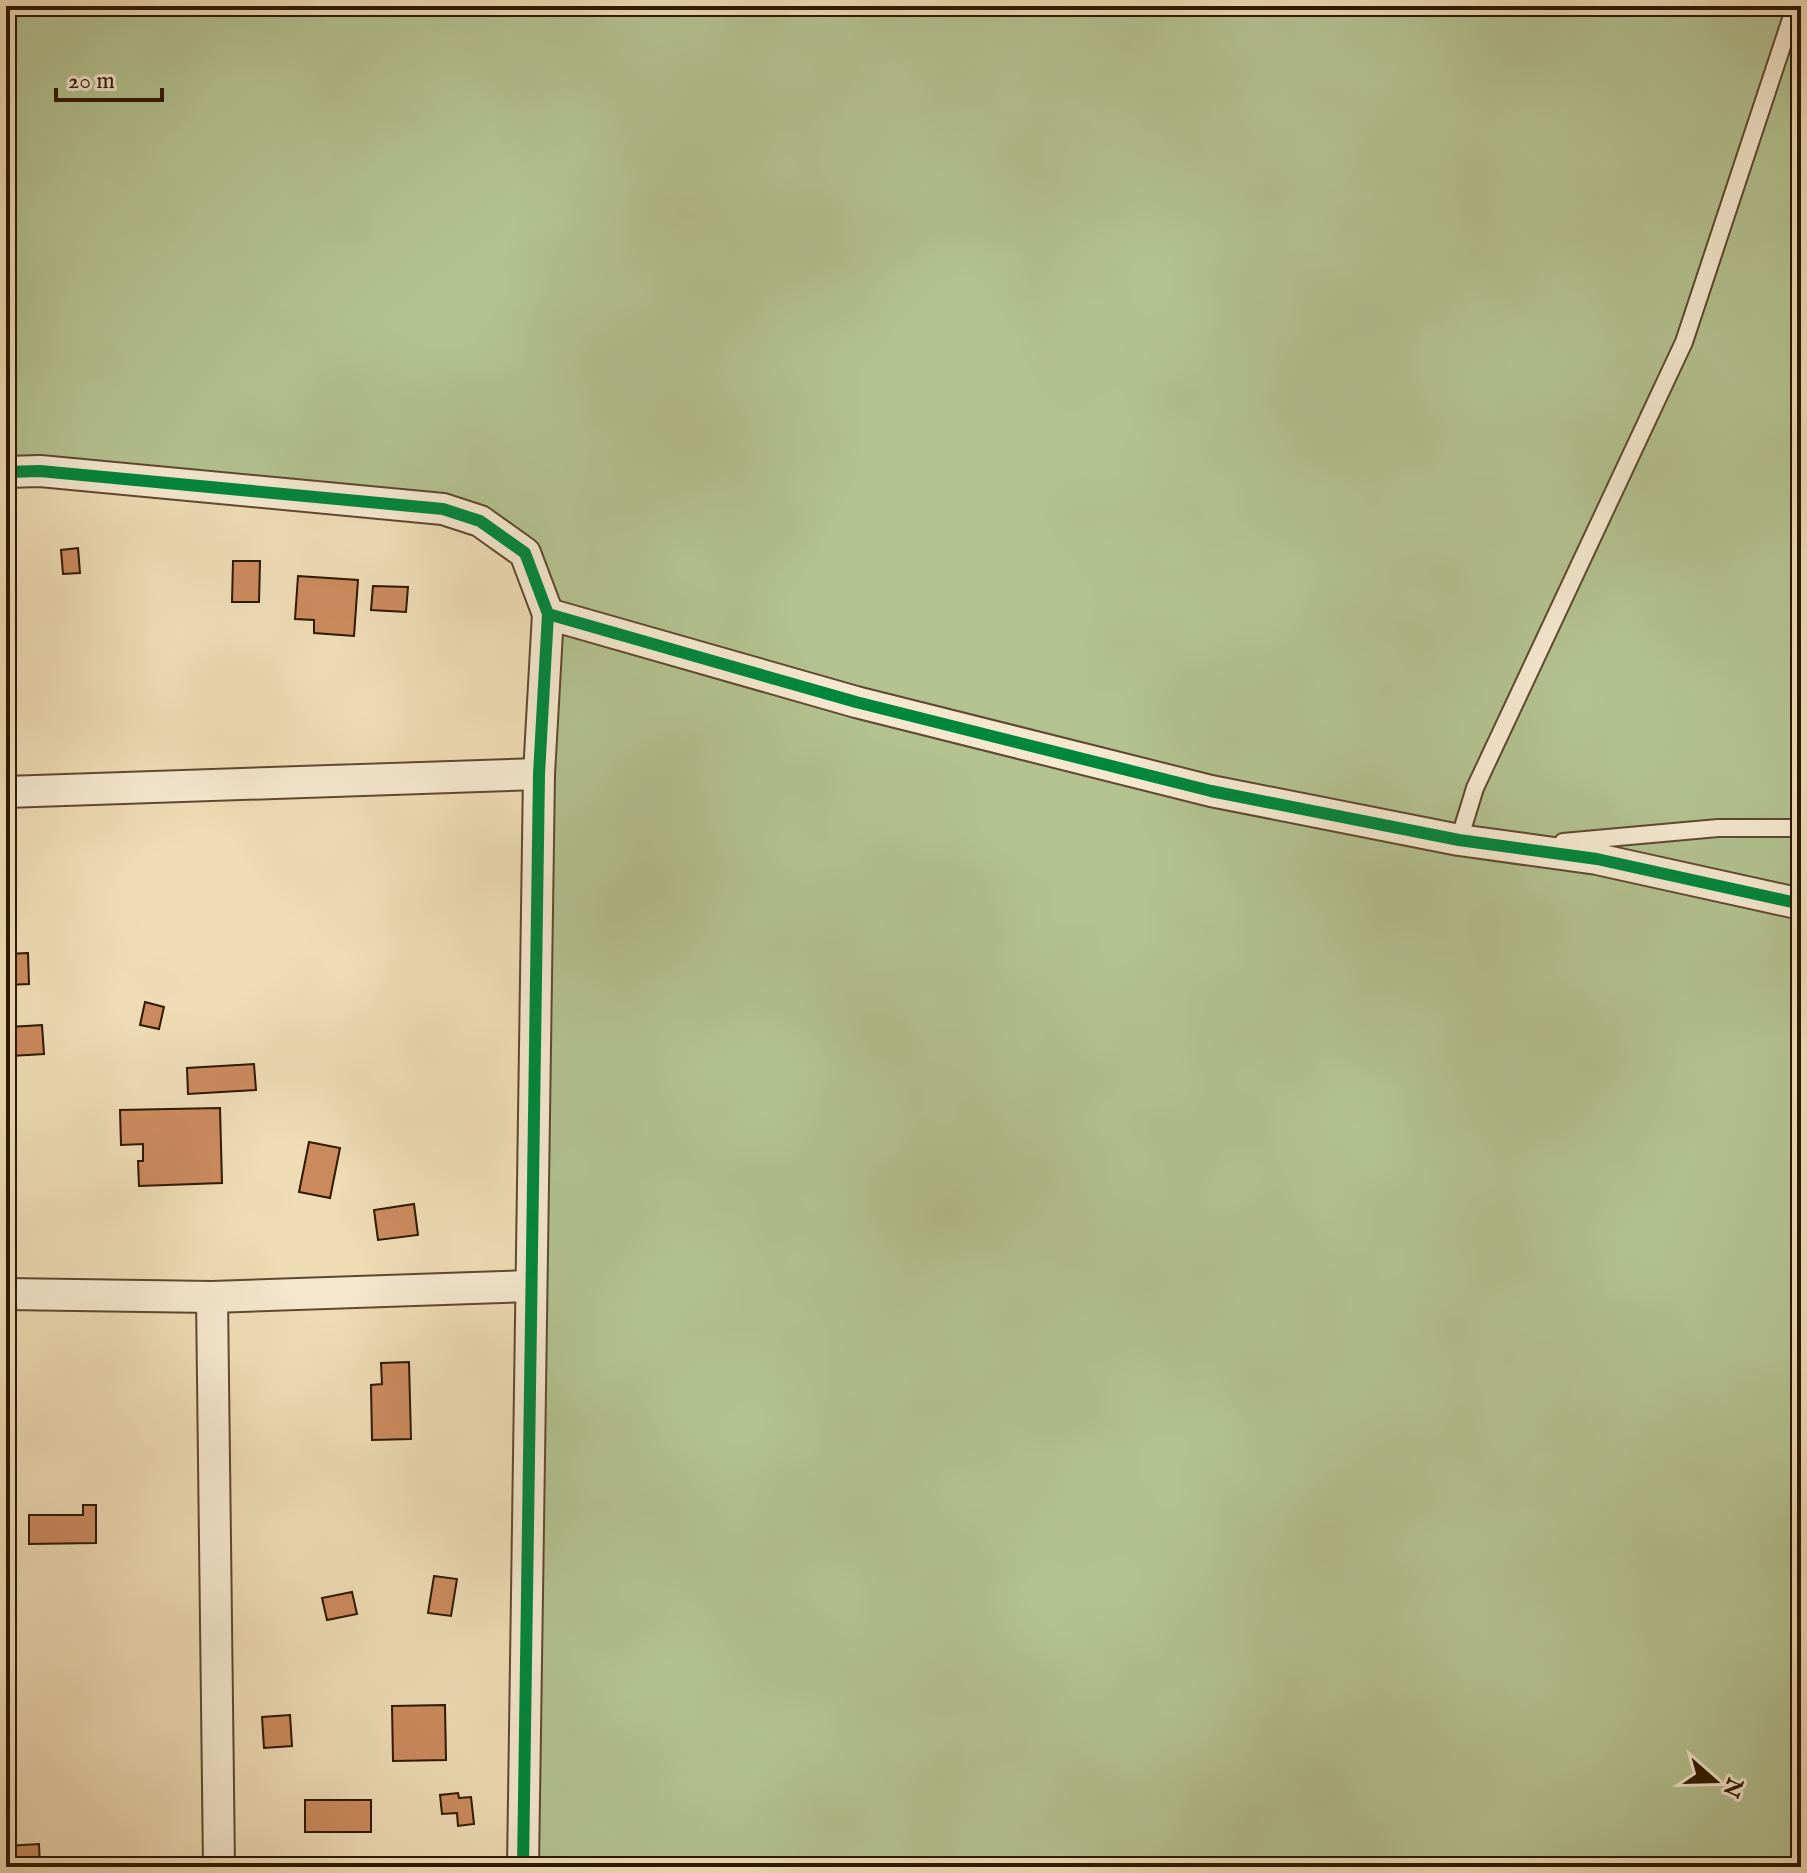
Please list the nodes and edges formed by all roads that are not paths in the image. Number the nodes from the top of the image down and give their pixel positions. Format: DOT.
graph roads {
  1 [pos="1801,8"];
  2 [pos="6,459"];
  3 [pos="40,471"];
  4 [pos="6,472"];
  5 [pos="548,614"];
  6 [pos="539,774"];
  7 [pos="6,792"];
  8 [pos="1801,828"];
  9 [pos="1459,840"];
  10 [pos="1801,904"];
  11 [pos="531,1286"];
  12 [pos="6,1294"];
  13 [pos="212,1297"];
  14 [pos="219,1867"];
  15 [pos="523,1867"];
  1 -- 9 [label="lane"];
  2 -- 3 [label="street"];
  3 -- 4 [label="street"];
  3 -- 5 [label="street"];
  5 -- 6 [label="street"];
  5 -- 9 [label="street"];
  6 -- 7 [label="street"];
  6 -- 11 [label="street"];
  8 -- 9 [label="lane"];
  9 -- 10 [label="street"];
  11 -- 13 [label="street"];
  11 -- 15 [label="street"];
  12 -- 13 [label="street"];
  13 -- 14 [label="street"];
}
